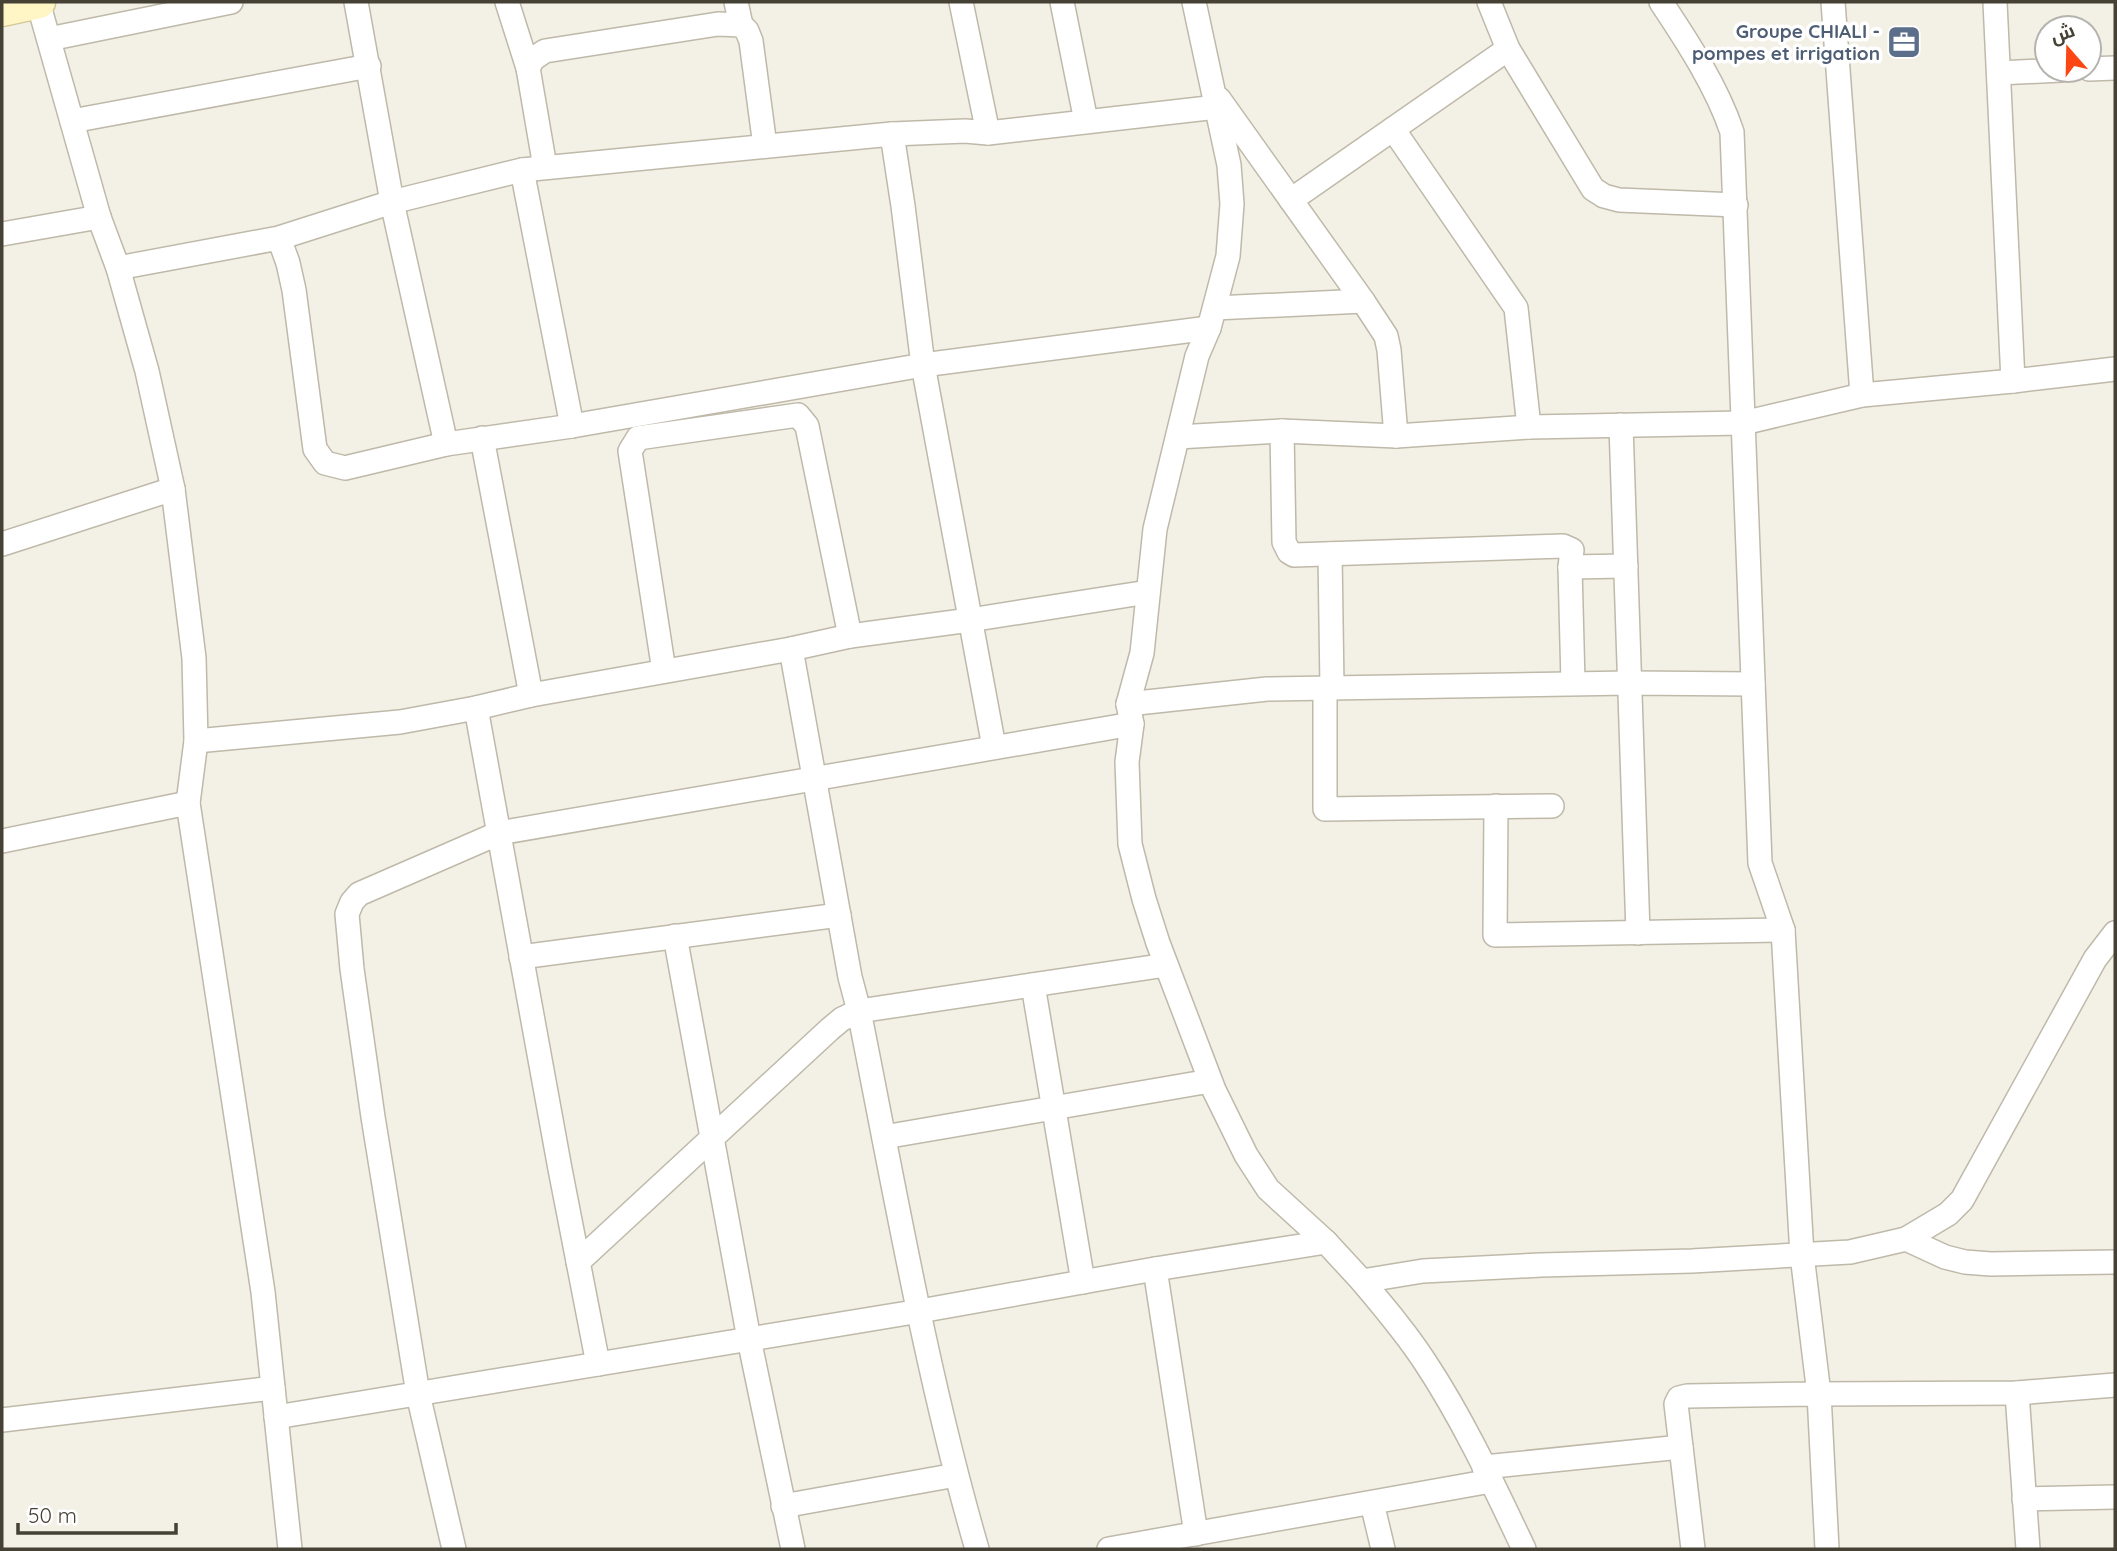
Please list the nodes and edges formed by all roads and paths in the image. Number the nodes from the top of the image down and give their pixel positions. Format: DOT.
graph roads {
  1 [pos="38,2"];
  2 [pos="231,2"];
  3 [pos="356,2"];
  4 [pos="507,2"];
  5 [pos="736,2"];
  6 [pos="961,2"];
  7 [pos="1062,2"];
  8 [pos="1194,2"];
  9 [pos="1489,2"];
  10 [pos="1661,2"];
  11 [pos="1833,2"];
  12 [pos="1996,2"];
  13 [pos="2,10"];
  14 [pos="741,25"];
  15 [pos="49,39"];
  16 [pos="1508,49"];
  17 [pos="369,66"];
  18 [pos="528,68"];
  19 [pos="2033,71"];
  20 [pos="1998,73"];
  21 [pos="1216,100"];
  22 [pos="72,121"];
  23 [pos="1086,121"];
  24 [pos="1393,129"];
  25 [pos="988,133"];
  26 [pos="892,134"];
  27 [pos="765,146"];
  28 [pos="545,167"];
  29 [pos="522,170"];
  30 [pos="1291,200"];
  31 [pos="392,202"];
  32 [pos="1735,205"];
  33 [pos="99,217"];
  34 [pos="2,234"];
  35 [pos="279,238"];
  36 [pos="118,268"];
  37 [pos="1363,301"];
  38 [pos="1212,318"];
  39 [pos="923,365"];
  40 [pos="2115,369"];
  41 [pos="2013,381"];
  42 [pos="1861,395"];
  43 [pos="1743,423"];
  44 [pos="1621,425"];
  45 [pos="572,426"];
  46 [pos="1529,427"];
  47 [pos="1282,431"];
  48 [pos="1396,436"];
  49 [pos="1178,437"];
  50 [pos="482,439"];
  51 [pos="446,444"];
  52 [pos="173,489"];
  53 [pos="2,544"];
  54 [pos="1330,554"];
  55 [pos="1626,566"];
  56 [pos="1570,567"];
  57 [pos="1148,592"];
  58 [pos="970,620"];
  59 [pos="850,636"];
  60 [pos="791,649"];
  61 [pos="664,671"];
  62 [pos="1573,683"];
  63 [pos="1629,683"];
  64 [pos="1753,684"];
  65 [pos="1329,688"];
  66 [pos="531,695"];
  67 [pos="476,708"];
  68 [pos="1130,714"];
  69 [pos="196,741"];
  70 [pos="994,747"];
  71 [pos="815,778"];
  72 [pos="188,803"];
  73 [pos="1496,806"];
  74 [pos="1552,806"];
  75 [pos="499,833"];
  76 [pos="2,841"];
  77 [pos="839,915"];
  78 [pos="1783,930"];
  79 [pos="1638,933"];
  80 [pos="2115,933"];
  81 [pos="675,936"];
  82 [pos="521,957"];
  83 [pos="1166,965"];
  84 [pos="1034,985"];
  85 [pos="859,1011"];
  86 [pos="1210,1081"];
  87 [pos="1054,1108"];
  88 [pos="884,1137"];
  89 [pos="712,1138"];
  90 [pos="1906,1239"];
  91 [pos="1326,1242"];
  92 [pos="1802,1255"];
  93 [pos="578,1262"];
  94 [pos="2115,1262"];
  95 [pos="1155,1269"];
  96 [pos="1362,1281"];
  97 [pos="1083,1282"];
  98 [pos="920,1311"];
  99 [pos="749,1339"];
  100 [pos="598,1364"];
  101 [pos="2115,1385"];
  102 [pos="273,1388"];
  103 [pos="2017,1393"];
  104 [pos="418,1394"];
  105 [pos="1819,1394"];
  106 [pos="276,1417"];
  107 [pos="2,1420"];
  108 [pos="1681,1447"];
  109 [pos="1488,1474"];
  110 [pos="956,1475"];
  111 [pos="2115,1497"];
  112 [pos="2024,1499"];
  113 [pos="1372,1503"];
  114 [pos="783,1506"];
  115 [pos="1196,1534"];
  116 [pos="290,1549"];
  117 [pos="454,1549"];
  118 [pos="793,1549"];
  119 [pos="977,1549"];
  120 [pos="1109,1549"];
  121 [pos="1384,1549"];
  122 [pos="1524,1549"];
  123 [pos="1693,1549"];
  124 [pos="1827,1549"];
  125 [pos="2028,1549"];
  1 -- 13 [label="main road"];
  1 -- 15 [label="street"];
  2 -- 15 [label="street"];
  3 -- 17 [label="street"];
  4 -- 18 [label="street"];
  5 -- 14 [label="street"];
  6 -- 25 [label="street"];
  7 -- 23 [label="street"];
  8 -- 21 [label="street"];
  9 -- 16 [label="street"];
  10 -- 32 [label="street"];
  11 -- 42 [label="street"];
  12 -- 20 [label="street"];
  14 -- 18 [label="street"];
  14 -- 27 [label="street"];
  15 -- 22 [label="street"];
  16 -- 24 [label="street"];
  16 -- 32 [label="street"];
  17 -- 22 [label="street"];
  17 -- 31 [label="street"];
  18 -- 28 [label="street"];
  19 -- 20 [label="street"];
  20 -- 41 [label="street"];
  21 -- 23 [label="street"];
  21 -- 30 [label="street"];
  21 -- 38 [label="street"];
  22 -- 33 [label="street"];
  23 -- 25 [label="street"];
  24 -- 30 [label="street"];
  24 -- 46 [label="street"];
  25 -- 26 [label="street"];
  26 -- 27 [label="street"];
  26 -- 39 [label="street"];
  27 -- 28 [label="street"];
  28 -- 29 [label="street"];
  29 -- 31 [label="street"];
  29 -- 45 [label="street"];
  30 -- 37 [label="street"];
  31 -- 35 [label="street"];
  31 -- 51 [label="street"];
  32 -- 43 [label="street"];
  33 -- 34 [label="street"];
  33 -- 36 [label="street"];
  35 -- 36 [label="street"];
  35 -- 51 [label="street"];
  36 -- 52 [label="street"];
  37 -- 38 [label="street"];
  37 -- 48 [label="street"];
  38 -- 39 [label="street"];
  38 -- 49 [label="street"];
  39 -- 45 [label="street"];
  39 -- 58 [label="street"];
  40 -- 41 [label="street"];
  41 -- 42 [label="street"];
  42 -- 43 [label="street"];
  43 -- 44 [label="street"];
  43 -- 64 [label="street"];
  44 -- 46 [label="street"];
  44 -- 55 [label="street"];
  45 -- 50 [label="street"];
  46 -- 48 [label="street"];
  47 -- 48 [label="street"];
  47 -- 49 [label="street"];
  47 -- 54 [label="street"];
  49 -- 57 [label="street"];
  50 -- 51 [label="street"];
  50 -- 66 [label="street"];
  52 -- 53 [label="street"];
  52 -- 69 [label="street"];
  54 -- 56 [label="street"];
  54 -- 65 [label="street"];
  55 -- 56 [label="street"];
  55 -- 63 [label="street"];
  56 -- 62 [label="street"];
  57 -- 58 [label="street"];
  57 -- 68 [label="street"];
  58 -- 59 [label="street"];
  58 -- 70 [label="street"];
  59 -- 60 [label="street"];
  59 -- 61 [label="street"];
  60 -- 61 [label="street"];
  60 -- 71 [label="street"];
  61 -- 66 [label="street"];
  62 -- 63 [label="street"];
  62 -- 65 [label="street"];
  63 -- 64 [label="street"];
  63 -- 79 [label="street"];
  64 -- 78 [label="street"];
  65 -- 68 [label="street"];
  65 -- 73 [label="street"];
  66 -- 67 [label="street"];
  67 -- 69 [label="street"];
  67 -- 75 [label="street"];
  68 -- 70 [label="street"];
  68 -- 83 [label="street"];
  69 -- 72 [label="street"];
  70 -- 71 [label="street"];
  71 -- 75 [label="street"];
  71 -- 77 [label="street"];
  72 -- 76 [label="street"];
  72 -- 102 [label="street"];
  73 -- 74 [label="street"];
  73 -- 79 [label="street"];
  75 -- 82 [label="street"];
  75 -- 104 [label="street"];
  77 -- 81 [label="street"];
  77 -- 85 [label="street"];
  78 -- 79 [label="street"];
  78 -- 92 [label="street"];
  80 -- 90 [label="street"];
  81 -- 82 [label="street"];
  81 -- 89 [label="street"];
  82 -- 93 [label="street"];
  83 -- 84 [label="street"];
  83 -- 86 [label="street"];
  84 -- 85 [label="street"];
  84 -- 87 [label="street"];
  85 -- 88 [label="street"];
  85 -- 89 [label="street"];
  86 -- 87 [label="street"];
  86 -- 91 [label="street"];
  87 -- 88 [label="street"];
  87 -- 97 [label="street"];
  88 -- 98 [label="street"];
  89 -- 93 [label="street"];
  89 -- 99 [label="street"];
  90 -- 92 [label="street"];
  90 -- 94 [label="street"];
  91 -- 95 [label="street"];
  91 -- 96 [label="street"];
  92 -- 96 [label="street"];
  92 -- 105 [label="street"];
  93 -- 100 [label="street"];
  95 -- 97 [label="street"];
  95 -- 115 [label="street"];
  96 -- 109 [label="street"];
  97 -- 98 [label="street"];
  98 -- 99 [label="street"];
  98 -- 110 [label="street"];
  99 -- 100 [label="street"];
  99 -- 114 [label="street"];
  100 -- 104 [label="street"];
  101 -- 103 [label="street"];
  102 -- 106 [label="street"];
  102 -- 107 [label="street"];
  103 -- 105 [label="street"];
  103 -- 112 [label="street"];
  104 -- 106 [label="street"];
  104 -- 117 [label="street"];
  105 -- 108 [label="street"];
  105 -- 124 [label="street"];
  106 -- 116 [label="street"];
  108 -- 109 [label="street"];
  108 -- 123 [label="street"];
  109 -- 113 [label="street"];
  109 -- 122 [label="street"];
  110 -- 114 [label="street"];
  110 -- 119 [label="street"];
  111 -- 112 [label="street"];
  112 -- 125 [label="street"];
  113 -- 115 [label="street"];
  113 -- 121 [label="street"];
  114 -- 118 [label="street"];
  115 -- 120 [label="street"];
}
